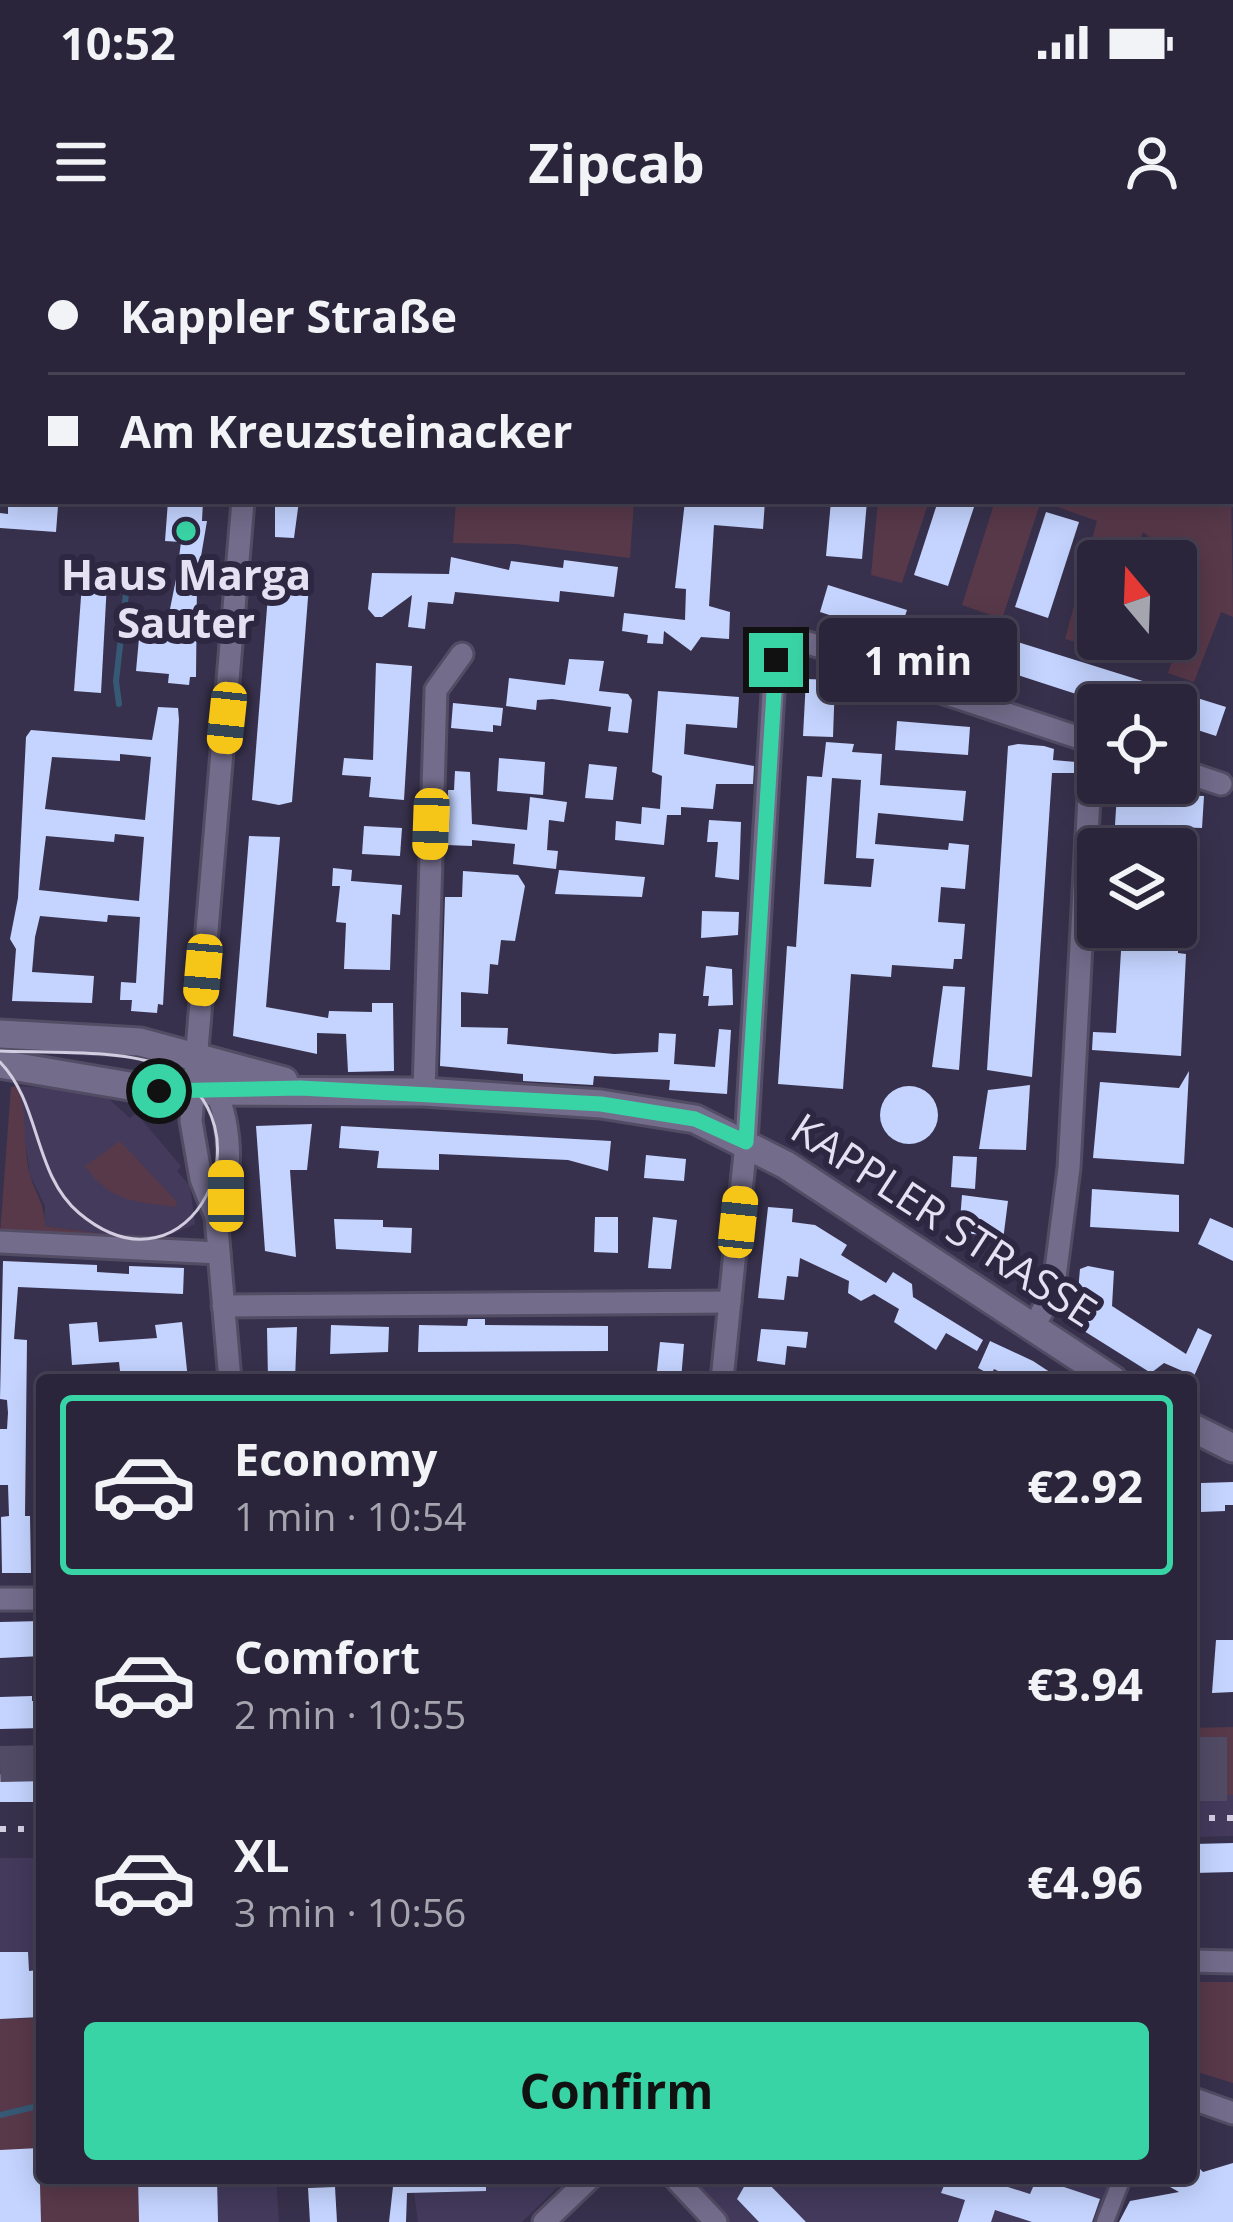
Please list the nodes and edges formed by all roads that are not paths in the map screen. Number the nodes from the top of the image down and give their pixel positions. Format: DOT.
graph roads {
  1 [pos="243,504"];
  2 [pos="808,643"];
  3 [pos="462,654"];
  4 [pos="776,660"];
  5 [pos="1077,736"];
  6 [pos="1197,776"];
  7 [pos="1220,784"];
  8 [pos="1091,804"];
  9 [pos="0,1034"];
  10 [pos="196,1054"];
  11 [pos="0,1064"];
  12 [pos="300,1088"];
  13 [pos="205,1092"];
  14 [pos="424,1092"];
  15 [pos="746,1142"];
  16 [pos="216,1217"];
  17 [pos="0,1241"];
  18 [pos="219,1253"];
  19 [pos="730,1302"];
  20 [pos="223,1306"];
  21 [pos="1033,1327"];
  22 [pos="229,1374"];
  23 [pos="723,1374"];
  24 [pos="1104,1374"];
  25 [pos="1197,1430"];
  26 [pos="1233,1448"];
  27 [pos="0,1599"];
  28 [pos="36,1599"];
  29 [pos="1197,1961"];
  30 [pos="1233,1962"];
  31 [pos="1197,2100"];
  32 [pos="1233,2113"];
  33 [pos="584,2184"];
  34 [pos="681,2184"];
  35 [pos="1120,2184"];
  36 [pos="544,2222"];
  37 [pos="716,2222"];
  38 [pos="1106,2222"];
  1 -- 10 [label="street"];
  2 -- 5 [label="street"];
  3 -- 14 [label="street"];
  4 -- 15 [label="street"];
  6 -- 7 [label="street"];
  8 -- 21 [label="street"];
  9 -- 10 [label="street, KAPPLER STRASSE"];
  10 -- 12 [label="street, KAPPLER STRASSE"];
  10 -- 13 [label="street"];
  11 -- 13 [label="street, KAPPLER STRASSE"];
  12 -- 13 [label="street, KAPPLER STRASSE"];
  12 -- 14 [label="street, KAPPLER STRASSE"];
  13 -- 16 [label="street"];
  13 -- 16 [label="street"];
  14 -- 15 [label="street, KAPPLER STRASSE"];
  15 -- 19 [label="street"];
  15 -- 21 [label="street, KAPPLER STRASSE"];
  16 -- 18 [label="street"];
  17 -- 18 [label="street"];
  18 -- 20 [label="street"];
  19 -- 20 [label="street"];
  19 -- 23 [label="street"];
  20 -- 22 [label="street"];
  21 -- 24 [label="street, KAPPLER STRASSE"];
  25 -- 26 [label="street"];
  27 -- 28 [label="street"];
  29 -- 30 [label="street"];
  31 -- 32 [label="street"];
  33 -- 36 [label="street"];
  34 -- 37 [label="street"];
  35 -- 38 [label="street"];
}
